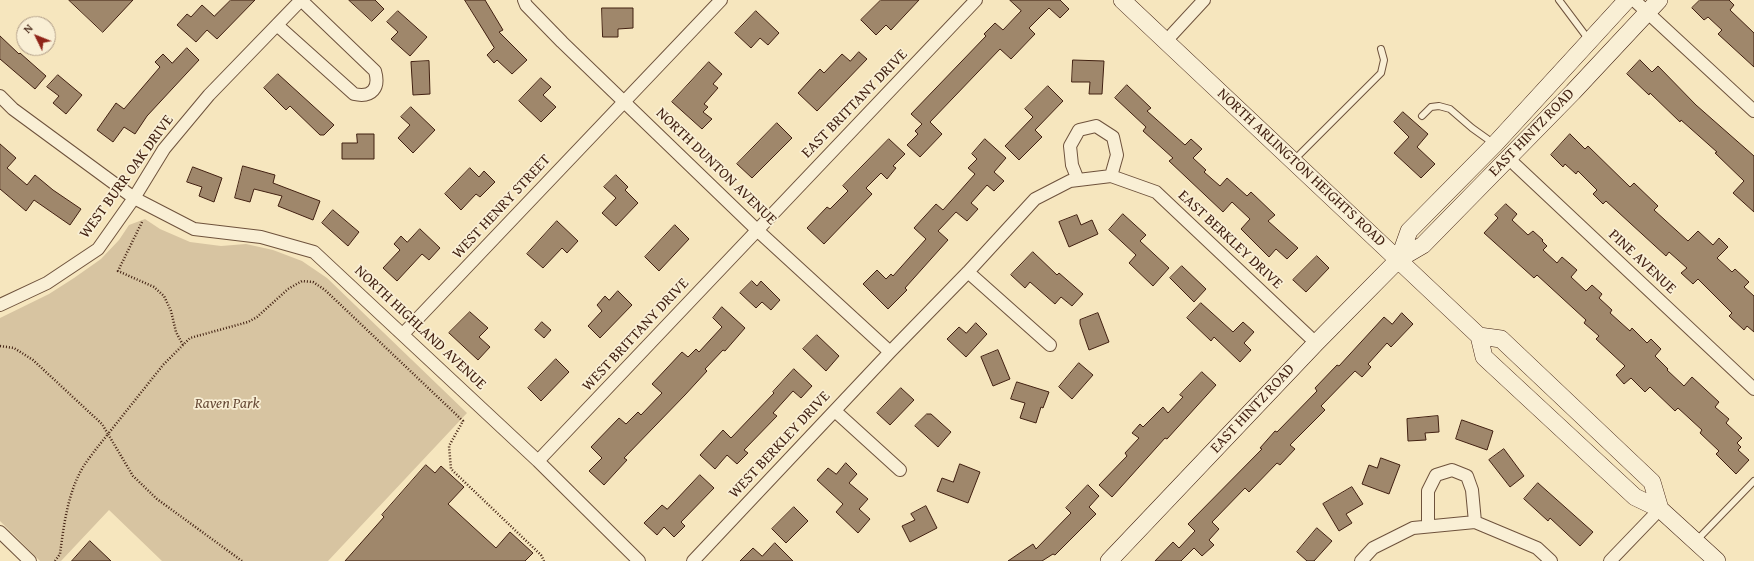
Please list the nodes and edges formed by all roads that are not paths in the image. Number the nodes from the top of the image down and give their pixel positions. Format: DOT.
graph roads {
  1 [pos="301,0"];
  2 [pos="524,0"];
  3 [pos="721,0"];
  4 [pos="976,0"];
  5 [pos="1122,0"];
  6 [pos="1204,0"];
  7 [pos="1559,0"];
  8 [pos="1570,0"];
  9 [pos="1627,0"];
  10 [pos="1634,0"];
  11 [pos="1565,5"];
  12 [pos="1654,6"];
  13 [pos="277,25"];
  14 [pos="1166,40"];
  15 [pos="1590,41"];
  16 [pos="1381,49"];
  17 [pos="0,96"];
  18 [pos="624,101"];
  19 [pos="1754,111"];
  20 [pos="1422,116"];
  21 [pos="1495,144"];
  22 [pos="1508,158"];
  23 [pos="1294,160"];
  24 [pos="1111,176"];
  25 [pos="1078,180"];
  26 [pos="134,198"];
  27 [pos="757,230"];
  28 [pos="1399,259"];
  29 [pos="968,272"];
  30 [pos="0,305"];
  31 [pos="403,334"];
  32 [pos="1479,336"];
  33 [pos="1316,343"];
  34 [pos="1050,345"];
  35 [pos="890,352"];
  36 [pos="1754,389"];
  37 [pos="835,411"];
  38 [pos="538,461"];
  39 [pos="900,470"];
  40 [pos="1754,481"];
  41 [pos="1660,508"];
  42 [pos="1475,522"];
  43 [pos="1428,526"];
  44 [pos="0,532"];
  45 [pos="1695,541"];
  46 [pos="30,561"];
  47 [pos="639,561"];
  48 [pos="693,561"];
  49 [pos="1109,561"];
  50 [pos="1360,561"];
  51 [pos="1551,561"];
  52 [pos="1610,561"];
  53 [pos="1717,561"];
  1 -- 13 [label="street, WEST BURR OAK DRIVE"];
  1 -- 13 [label="street, WEST BURR OAK DRIVE"];
  2 -- 18 [label="street, NORTH DUNTON AVENUE"];
  3 -- 18 [label="street, WEST HENRY STREET"];
  4 -- 27 [label="street, EAST BRITTANY DRIVE"];
  5 -- 14 [label="main road, NORTH ARLINGTON HEIGHTS ROAD"];
  6 -- 14 [label="street"];
  7 -- 11 [label="lane"];
  8 -- 11 [label="lane"];
  9 -- 15 [label="main road, EAST HINTZ ROAD"];
  10 -- 12 [label="street"];
  11 -- 15 [label="lane"];
  12 -- 19 [label="street"];
  12 -- 22 [label="main road, EAST HINTZ ROAD"];
  13 -- 26 [label="street, WEST BURR OAK DRIVE"];
  14 -- 23 [label="main road, NORTH ARLINGTON HEIGHTS ROAD"];
  15 -- 21 [label="main road, EAST HINTZ ROAD"];
  16 -- 23 [label="lane"];
  17 -- 26 [label="street, NORTH HIGHLAND AVENUE"];
  18 -- 27 [label="street, NORTH DUNTON AVENUE"];
  18 -- 31 [label="street, WEST HENRY STREET"];
  20 -- 21 [label="lane"];
  21 -- 28 [label="main road, EAST HINTZ ROAD"];
  22 -- 28 [label="main road, EAST HINTZ ROAD"];
  22 -- 36 [label="street, PINE AVENUE"];
  23 -- 28 [label="main road, NORTH ARLINGTON HEIGHTS ROAD"];
  24 -- 25 [label="street, EAST BERKLEY DRIVE"];
  24 -- 25 [label="street"];
  24 -- 33 [label="street, EAST BERKLEY DRIVE"];
  25 -- 29 [label="street, EAST BERKLEY DRIVE"];
  26 -- 30 [label="street, WEST BURR OAK DRIVE"];
  26 -- 31 [label="street, NORTH HIGHLAND AVENUE"];
  27 -- 35 [label="street, NORTH DUNTON AVENUE"];
  27 -- 38 [label="street, WEST BRITTANY DRIVE"];
  28 -- 32 [label="main road, NORTH ARLINGTON HEIGHTS ROAD"];
  28 -- 33 [label="main road, EAST HINTZ ROAD"];
  29 -- 34 [label="street"];
  29 -- 35 [label="street, EAST BERKLEY DRIVE"];
  31 -- 38 [label="street, NORTH HIGHLAND AVENUE"];
  32 -- 41 [label="main road"];
  32 -- 41 [label="main road"];
  33 -- 49 [label="main road, EAST HINTZ ROAD"];
  35 -- 37 [label="street, WEST BERKLEY DRIVE"];
  37 -- 39 [label="street"];
  37 -- 48 [label="street, WEST BERKLEY DRIVE"];
  38 -- 47 [label="street, NORTH HIGHLAND AVENUE"];
  40 -- 45 [label="lane"];
  41 -- 45 [label="main road"];
  41 -- 52 [label="street"];
  42 -- 43 [label="street"];
  42 -- 43 [label="street"];
  42 -- 51 [label="street"];
  43 -- 50 [label="street"];
  44 -- 46 [label="street"];
  45 -- 53 [label="main road"];
}
